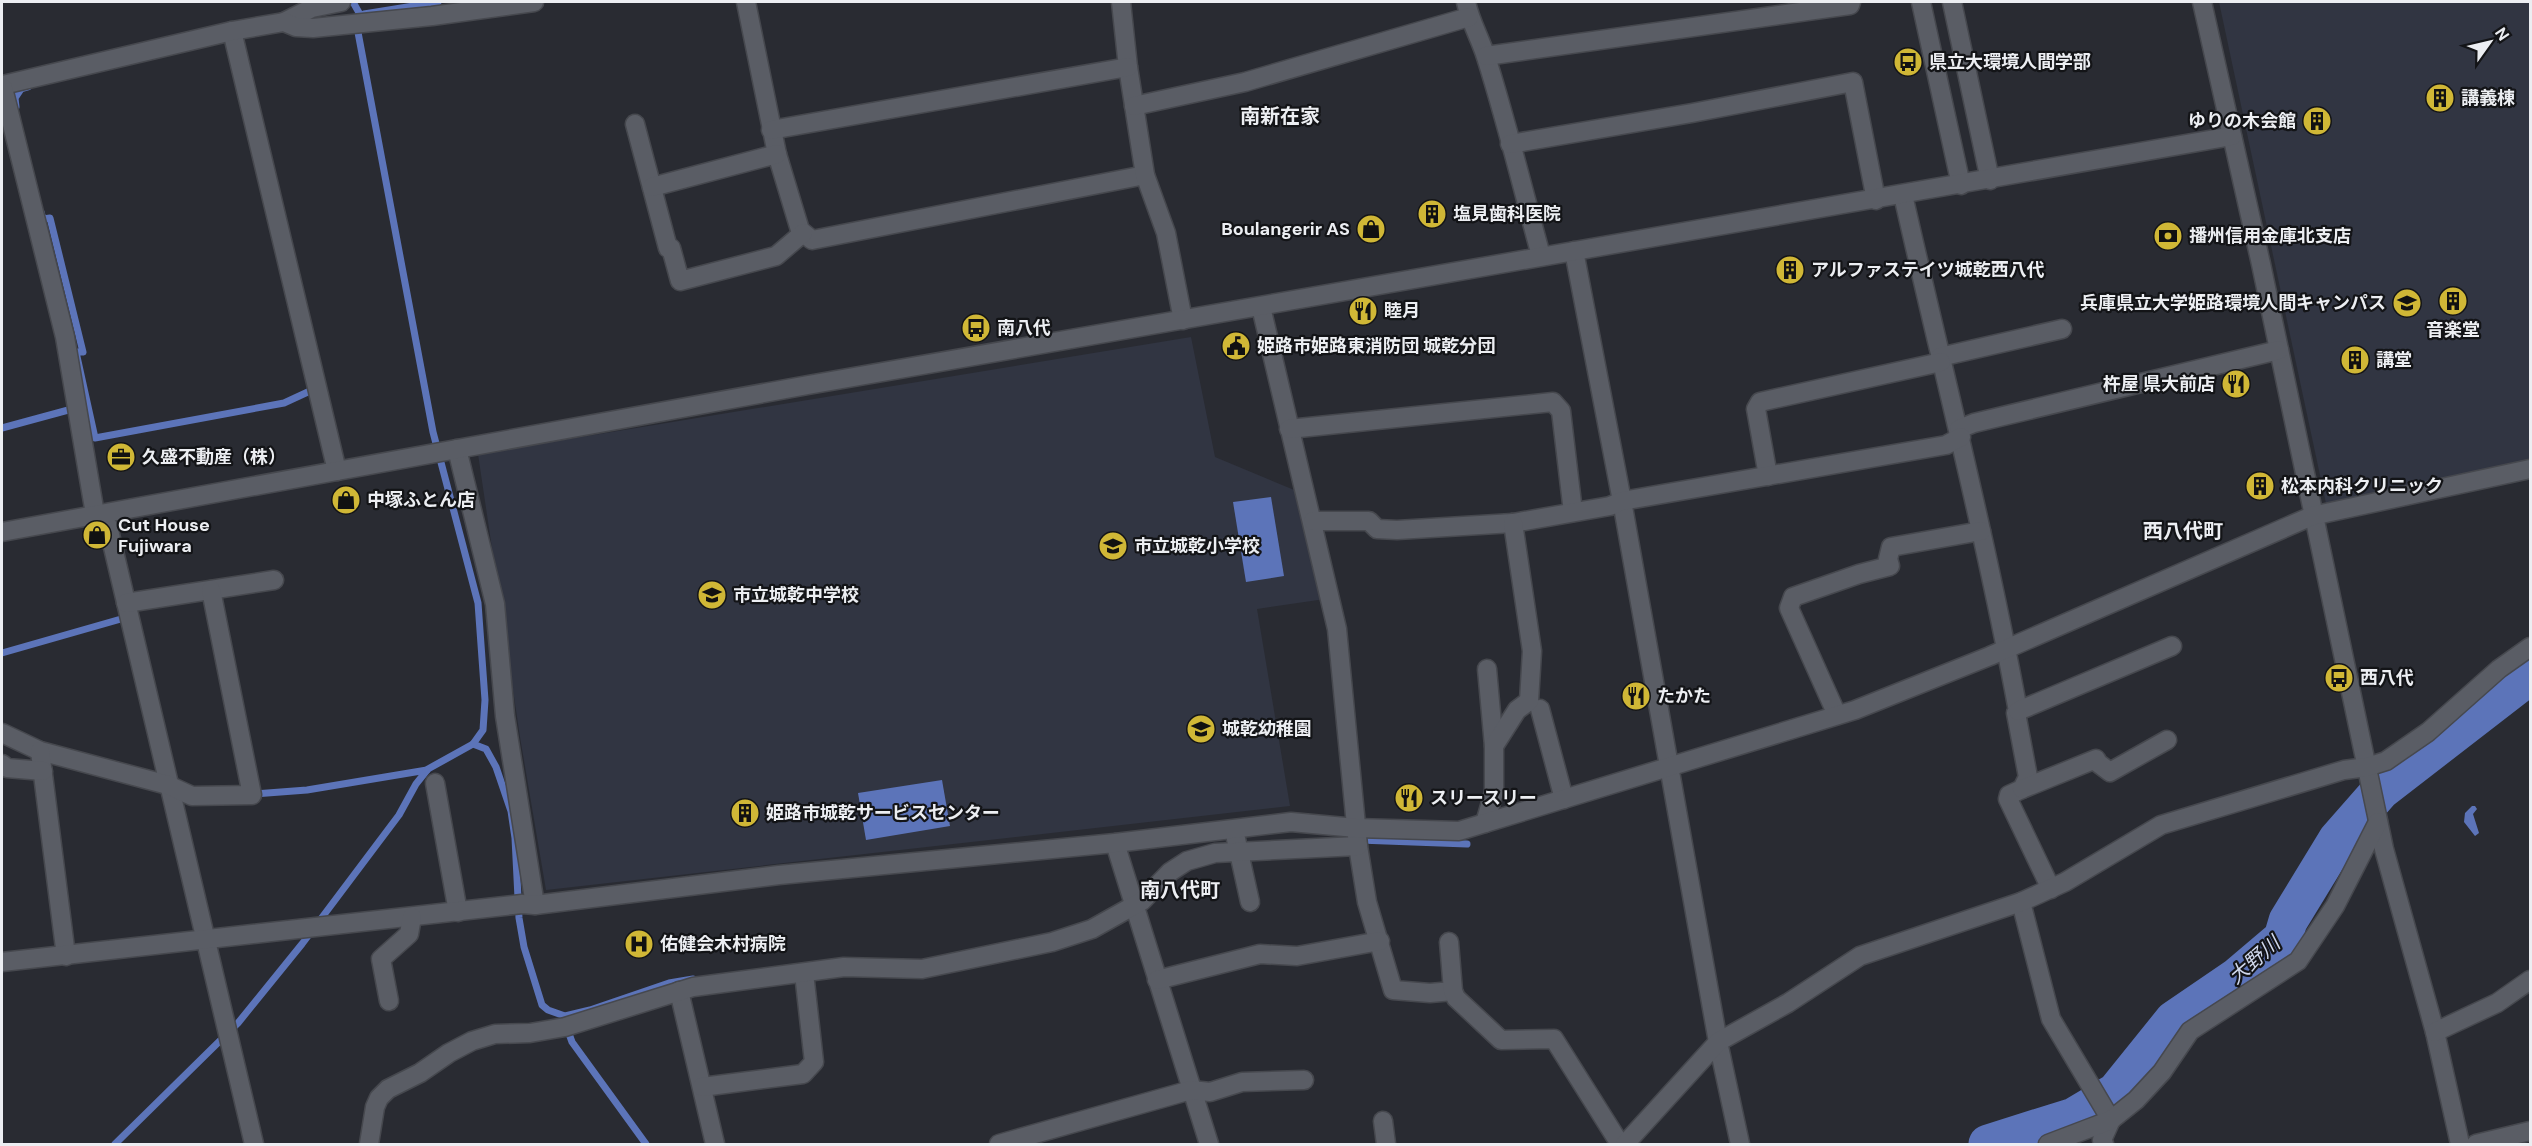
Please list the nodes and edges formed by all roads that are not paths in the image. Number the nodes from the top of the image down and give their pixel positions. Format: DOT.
graph roads {
  1 [pos="343,2"];
  2 [pos="534,2"];
  3 [pos="746,2"];
  4 [pos="1121,2"];
  5 [pos="1851,2"];
  6 [pos="1921,2"];
  7 [pos="1952,2"];
  8 [pos="2202,2"];
  9 [pos="431,9"];
  10 [pos="1467,9"];
  11 [pos="284,22"];
  12 [pos="340,26"];
  13 [pos="232,31"];
  14 [pos="1486,56"];
  15 [pos="1128,67"];
  16 [pos="3,88"];
  17 [pos="1134,106"];
  18 [pos="635,124"];
  19 [pos="771,130"];
  20 [pos="2232,136"];
  21 [pos="1510,144"];
  22 [pos="777,154"];
  23 [pos="1145,175"];
  24 [pos="1990,180"];
  25 [pos="1961,185"];
  26 [pos="651,187"];
  27 [pos="1903,195"];
  28 [pos="1876,200"];
  29 [pos="803,233"];
  30 [pos="1574,251"];
  31 [pos="1540,256"];
  32 [pos="1261,307"];
  33 [pos="1183,320"];
  34 [pos="2062,329"];
  35 [pos="2279,350"];
  36 [pos="1940,359"];
  37 [pos="1290,429"];
  38 [pos="1960,433"];
  39 [pos="445,451"];
  40 [pos="2530,469"];
  41 [pos="337,471"];
  42 [pos="1768,476"];
  43 [pos="1622,501"];
  44 [pos="1574,512"];
  45 [pos="95,514"];
  46 [pos="2312,516"];
  47 [pos="1313,521"];
  48 [pos="1514,523"];
  49 [pos="1981,531"];
  50 [pos="2,532"];
  51 [pos="274,580"];
  52 [pos="211,590"];
  53 [pos="126,603"];
  54 [pos="2172,646"];
  55 [pos="2530,648"];
  56 [pos="2007,649"];
  57 [pos="1487,669"];
  58 [pos="1540,710"];
  59 [pos="2018,711"];
  60 [pos="1837,715"];
  61 [pos="2,733"];
  62 [pos="2167,740"];
  63 [pos="1494,746"];
  64 [pos="40,751"];
  65 [pos="2,764"];
  66 [pos="1670,768"];
  67 [pos="43,771"];
  68 [pos="2368,772"];
  69 [pos="435,783"];
  70 [pos="168,785"];
  71 [pos="2022,789"];
  72 [pos="1564,799"];
  73 [pos="2378,822"];
  74 [pos="1485,823"];
  75 [pos="1234,829"];
  76 [pos="1357,837"];
  77 [pos="1115,843"];
  78 [pos="1239,852"];
  79 [pos="2051,888"];
  80 [pos="1132,901"];
  81 [pos="1250,902"];
  82 [pos="2021,902"];
  83 [pos="523,905"];
  84 [pos="458,912"];
  85 [pos="412,917"];
  86 [pos="206,940"];
  87 [pos="1380,941"];
  88 [pos="1449,942"];
  89 [pos="66,956"];
  90 [pos="2,962"];
  91 [pos="804,972"];
  92 [pos="1156,980"];
  93 [pos="2530,980"];
  94 [pos="1453,990"];
  95 [pos="679,991"];
  96 [pos="389,1001"];
  97 [pos="2435,1032"];
  98 [pos="1718,1042"];
  99 [pos="1304,1080"];
  100 [pos="702,1087"];
  101 [pos="1191,1090"];
  102 [pos="2111,1120"];
  103 [pos="1383,1121"];
  104 [pos="2530,1131"];
  105 [pos="254,1144"];
  106 [pos="369,1144"];
  107 [pos="716,1144"];
  108 [pos="999,1144"];
  109 [pos="1209,1144"];
  110 [pos="1386,1144"];
  111 [pos="1620,1144"];
  112 [pos="1624,1144"];
  113 [pos="1740,1144"];
  114 [pos="2048,1144"];
  115 [pos="2103,1144"];
  116 [pos="2460,1144"];
  117 [pos="2476,1144"];
  1 -- 11 [label="street"];
  1 -- 12 [label="street"];
  2 -- 9 [label="street"];
  3 -- 19 [label="street"];
  4 -- 15 [label="street"];
  5 -- 14 [label="street"];
  6 -- 25 [label="street"];
  7 -- 24 [label="street"];
  8 -- 20 [label="street"];
  9 -- 12 [label="street"];
  10 -- 14 [label="street"];
  10 -- 17 [label="street"];
  11 -- 12 [label="street"];
  11 -- 13 [label="street"];
  13 -- 16 [label="street"];
  13 -- 41 [label="street"];
  14 -- 21 [label="street"];
  15 -- 17 [label="street"];
  15 -- 19 [label="street"];
  16 -- 45 [label="street"];
  17 -- 23 [label="street"];
  18 -- 26 [label="street"];
  19 -- 22 [label="street"];
  20 -- 24 [label="street"];
  20 -- 35 [label="street"];
  21 -- 28 [label="street"];
  21 -- 31 [label="street"];
  22 -- 26 [label="street"];
  22 -- 29 [label="street"];
  23 -- 29 [label="street"];
  23 -- 33 [label="street"];
  24 -- 25 [label="street"];
  25 -- 27 [label="street"];
  26 -- 29 [label="street"];
  27 -- 28 [label="street"];
  27 -- 36 [label="street"];
  28 -- 30 [label="street"];
  30 -- 31 [label="street"];
  30 -- 43 [label="street"];
  31 -- 32 [label="street"];
  32 -- 33 [label="street"];
  32 -- 37 [label="street"];
  33 -- 39 [label="street"];
  34 -- 36 [label="street"];
  35 -- 38 [label="street"];
  35 -- 46 [label="street"];
  36 -- 38 [label="street"];
  36 -- 42 [label="street"];
  37 -- 44 [label="street"];
  37 -- 47 [label="street"];
  38 -- 42 [label="street"];
  38 -- 49 [label="street"];
  39 -- 41 [label="street"];
  39 -- 83 [label="street"];
  40 -- 46 [label="street"];
  41 -- 45 [label="street"];
  42 -- 43 [label="street"];
  43 -- 44 [label="street"];
  43 -- 66 [label="street"];
  44 -- 48 [label="street"];
  45 -- 50 [label="street"];
  45 -- 53 [label="street"];
  46 -- 56 [label="street"];
  46 -- 68 [label="street"];
  47 -- 48 [label="street"];
  47 -- 76 [label="street"];
  48 -- 63 [label="street"];
  49 -- 56 [label="street"];
  49 -- 60 [label="street"];
  51 -- 52 [label="street"];
  52 -- 53 [label="street"];
  52 -- 70 [label="street"];
  53 -- 70 [label="street"];
  54 -- 59 [label="street"];
  55 -- 68 [label="street"];
  56 -- 59 [label="street"];
  56 -- 60 [label="street"];
  57 -- 63 [label="street"];
  58 -- 72 [label="street"];
  59 -- 71 [label="street"];
  60 -- 66 [label="street"];
  61 -- 64 [label="street"];
  62 -- 71 [label="street"];
  63 -- 74 [label="street"];
  64 -- 67 [label="street"];
  64 -- 70 [label="street"];
  65 -- 67 [label="street"];
  66 -- 72 [label="street"];
  66 -- 98 [label="street"];
  67 -- 89 [label="street"];
  68 -- 73 [label="street"];
  68 -- 79 [label="street"];
  69 -- 84 [label="street"];
  70 -- 86 [label="street"];
  71 -- 79 [label="street"];
  72 -- 74 [label="street"];
  73 -- 97 [label="street"];
  73 -- 102 [label="street"];
  74 -- 76 [label="street"];
  75 -- 76 [label="street"];
  75 -- 77 [label="street"];
  75 -- 78 [label="street"];
  76 -- 78 [label="street"];
  76 -- 87 [label="street"];
  77 -- 80 [label="street"];
  77 -- 83 [label="street"];
  78 -- 80 [label="street"];
  78 -- 81 [label="street"];
  79 -- 82 [label="street"];
  80 -- 91 [label="street"];
  80 -- 92 [label="street"];
  82 -- 98 [label="street"];
  82 -- 102 [label="street"];
  83 -- 84 [label="street"];
  84 -- 85 [label="street"];
  85 -- 86 [label="street"];
  85 -- 96 [label="street"];
  86 -- 89 [label="street"];
  86 -- 105 [label="street"];
  87 -- 92 [label="street"];
  87 -- 94 [label="street"];
  88 -- 94 [label="street"];
  89 -- 90 [label="street"];
  91 -- 95 [label="street"];
  91 -- 100 [label="street"];
  92 -- 101 [label="street"];
  93 -- 97 [label="street"];
  94 -- 111 [label="street"];
  95 -- 100 [label="street"];
  95 -- 106 [label="street"];
  97 -- 116 [label="street"];
  98 -- 112 [label="street"];
  98 -- 113 [label="street"];
  99 -- 101 [label="street"];
  100 -- 107 [label="street"];
  101 -- 108 [label="street"];
  101 -- 109 [label="street"];
  102 -- 114 [label="street"];
  102 -- 115 [label="street"];
  103 -- 110 [label="street"];
  104 -- 117 [label="street"];
}
